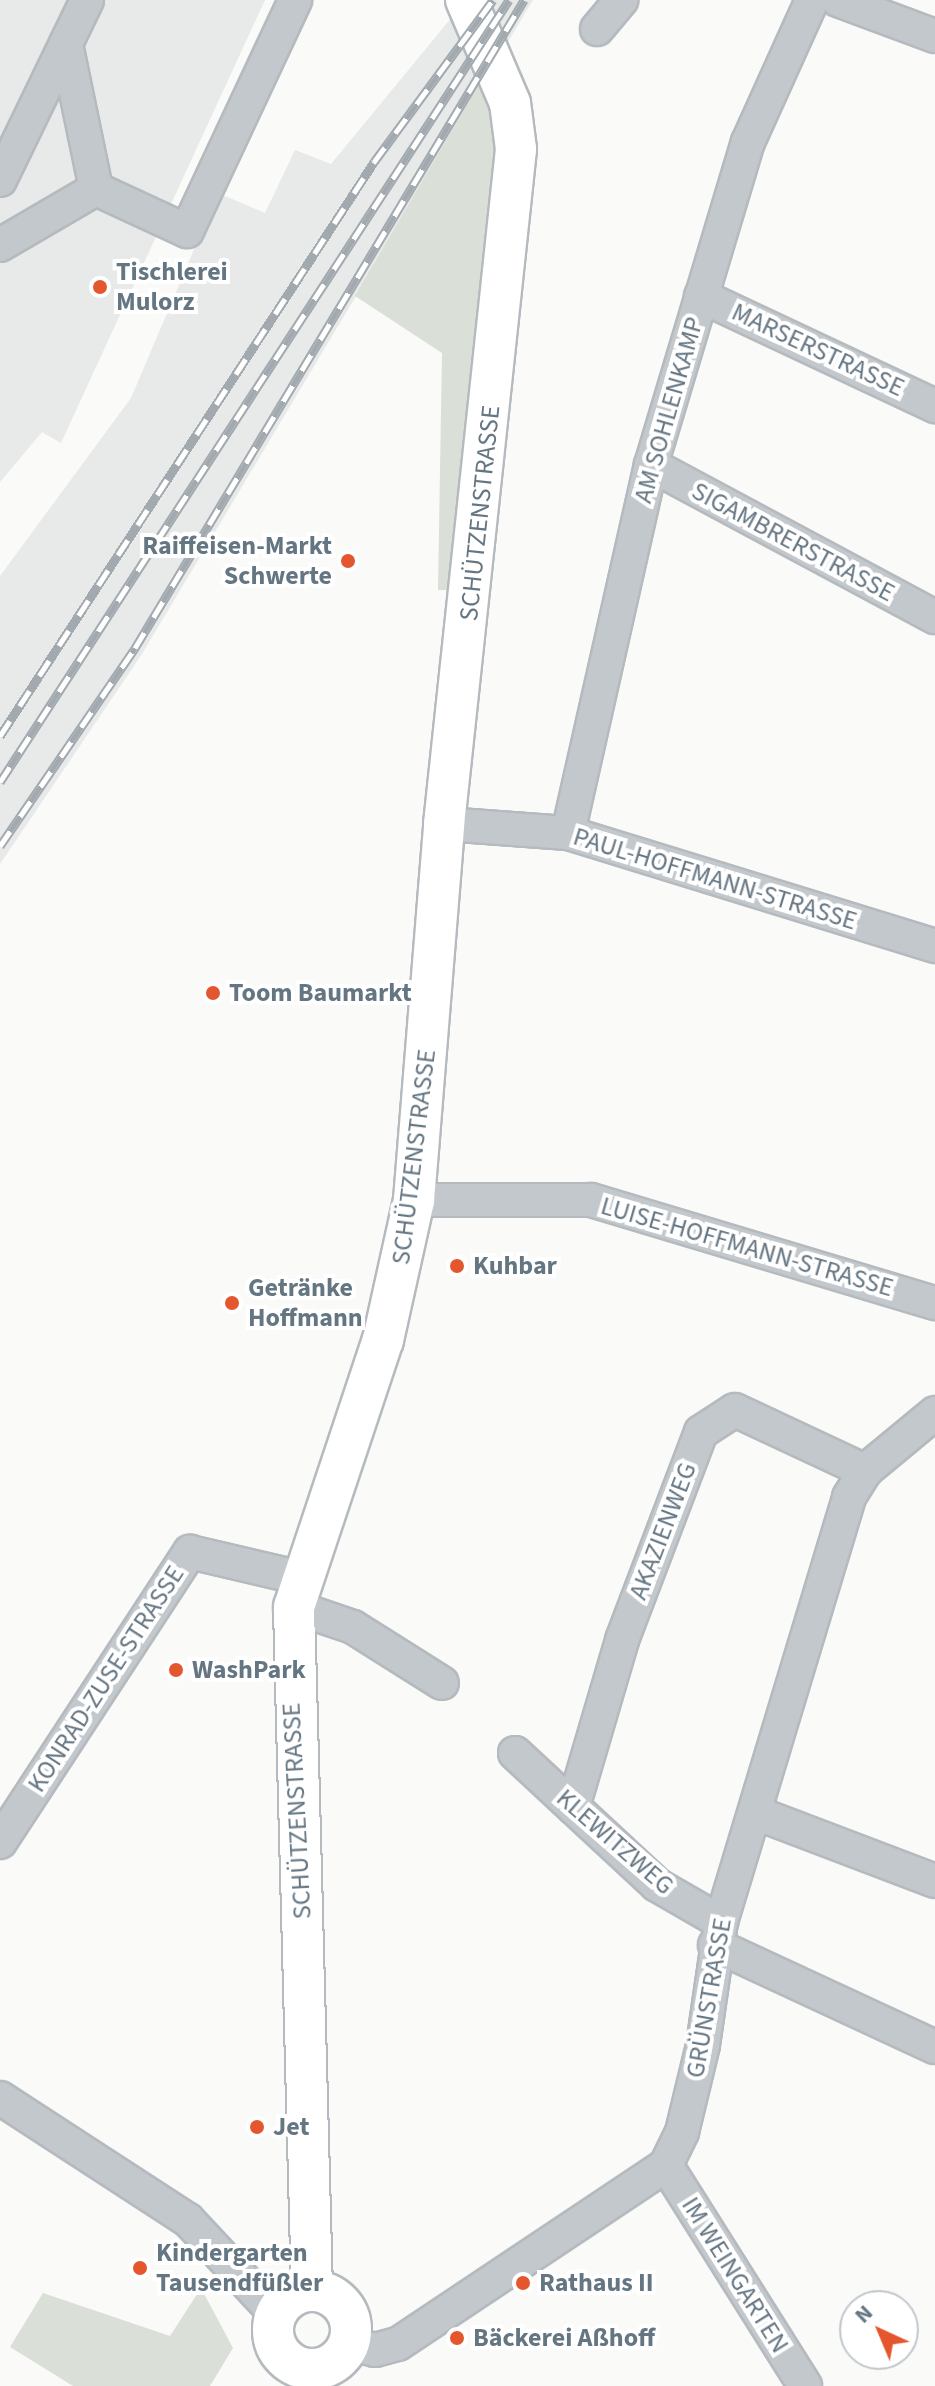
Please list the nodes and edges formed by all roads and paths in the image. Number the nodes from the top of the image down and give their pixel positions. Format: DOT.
graph roads {
  1 [pos="87,0"];
  2 [pos="295,0"];
  3 [pos="466,0"];
  4 [pos="621,0"];
  5 [pos="812,0"];
  6 [pos="838,0"];
  7 [pos="597,29"];
  8 [pos="935,36"];
  9 [pos="66,44"];
  10 [pos="0,180"];
  11 [pos="96,189"];
  12 [pos="0,245"];
  13 [pos="701,296"];
  14 [pos="935,406"];
  15 [pos="651,465"];
  16 [pos="935,617"];
  17 [pos="444,824"];
  18 [pos="568,833"];
  19 [pos="935,946"];
  20 [pos="414,1200"];
  21 [pos="935,1303"];
  22 [pos="935,1413"];
  23 [pos="865,1471"];
  24 [pos="297,1592"];
  25 [pos="442,1683"];
  26 [pos="515,1753"];
  27 [pos="573,1807"];
  28 [pos="756,1813"];
  29 [pos="0,1842"];
  30 [pos="935,1881"];
  31 [pos="718,1934"];
  32 [pos="935,2047"];
  33 [pos="0,2098"];
  34 [pos="666,2165"];
  35 [pos="312,2291"];
  36 [pos="277,2315"];
  37 [pos="349,2343"];
  38 [pos="317,2378"];
  39 [pos="805,2386"];
  1 -- 9 [label="street"];
  2 -- 11 [label="street"];
  3 -- 17 [label="main road, SCHÜTZENSTRASSE"];
  4 -- 7 [label="street"];
  5 -- 13 [label="street, AM SOHLENKAMP"];
  6 -- 8 [label="street"];
  9 -- 10 [label="street"];
  9 -- 11 [label="street"];
  11 -- 12 [label="street"];
  13 -- 14 [label="street, MARSERSTRASSE"];
  13 -- 15 [label="street, AM SOHLENKAMP"];
  15 -- 16 [label="street, SIGAMBRERSTRASSE"];
  15 -- 18 [label="street, AM SOHLENKAMP"];
  17 -- 18 [label="street, PAUL-HOFFMANN-STRASSE"];
  17 -- 20 [label="main road, SCHÜTZENSTRASSE"];
  18 -- 19 [label="street, PAUL-HOFFMANN-STRASSE"];
  20 -- 21 [label="street, LUISE-HOFFMANN-STRASSE"];
  20 -- 24 [label="main road, SCHÜTZENSTRASSE"];
  22 -- 23 [label="street, GRÜNSTRASSE"];
  23 -- 27 [label="street, AKAZIENWEG"];
  23 -- 28 [label="street, GRÜNSTRASSE"];
  24 -- 25 [label="street"];
  24 -- 29 [label="street, KONRAD-ZUSE-STRASSE"];
  24 -- 35 [label="main road, SCHÜTZENSTRASSE"];
  26 -- 27 [label="street, KLEWITZWEG"];
  27 -- 31 [label="street, KLEWITZWEG"];
  28 -- 30 [label="street"];
  28 -- 31 [label="street, GRÜNSTRASSE"];
  31 -- 32 [label="street, KLEWITZWEG"];
  31 -- 34 [label="street, GRÜNSTRASSE"];
  33 -- 36 [label="street"];
  34 -- 37 [label="street"];
  34 -- 39 [label="street, IM WEINGARTEN"];
  35 -- 36 [label="main road"];
  35 -- 37 [label="main road"];
  36 -- 38 [label="main road"];
  37 -- 38 [label="main road"];
}
